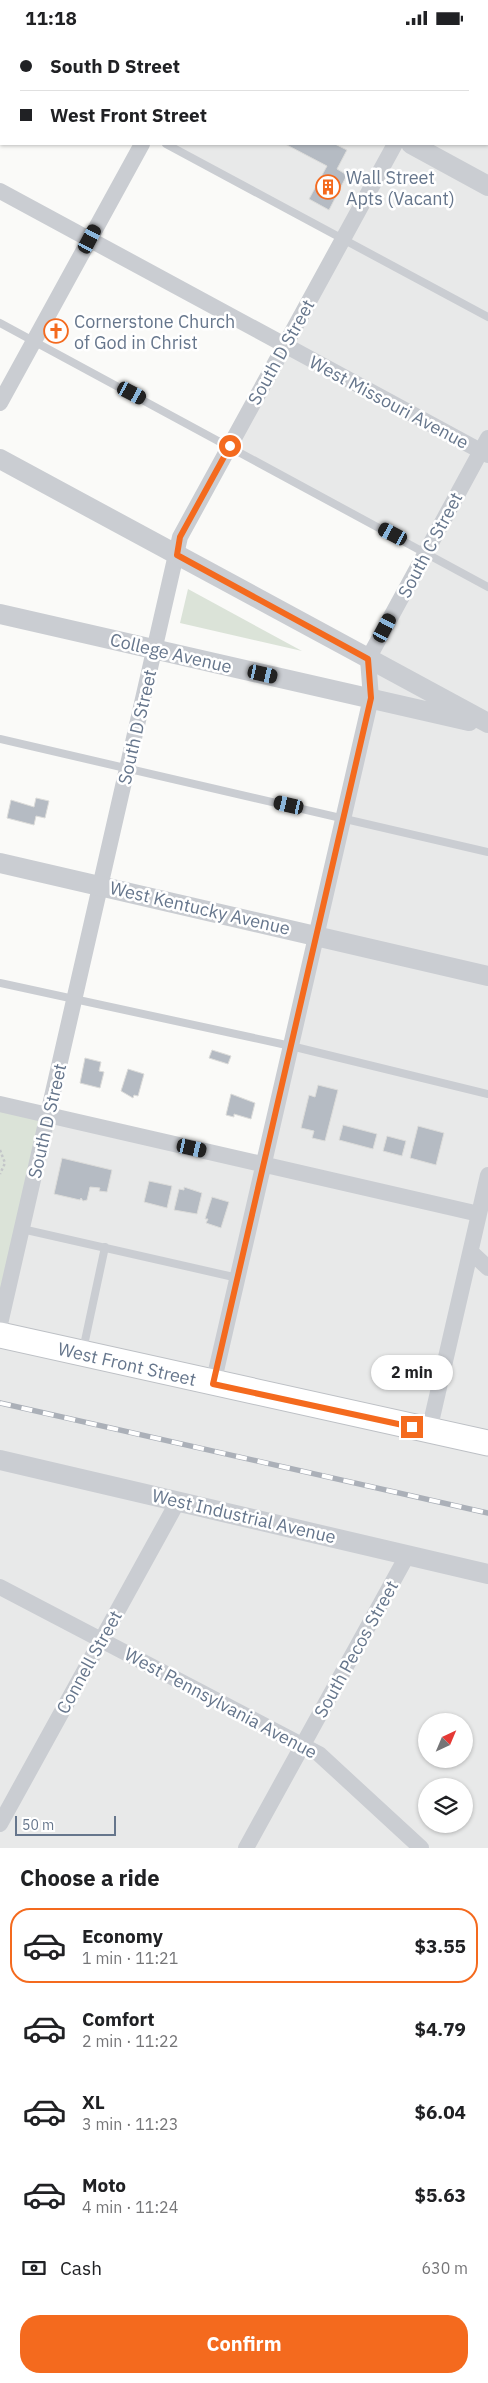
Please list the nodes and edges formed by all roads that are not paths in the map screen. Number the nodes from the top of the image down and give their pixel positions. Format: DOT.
graph roads {
  1 [pos="141,145"];
  2 [pos="168,145"];
  3 [pos="394,145"];
  4 [pos="413,145"];
  5 [pos="488,185"];
  6 [pos="0,191"];
  7 [pos="90,239"];
  8 [pos="342,241"];
  9 [pos="488,317"];
  10 [pos="0,323"];
  11 [pos="34,341"];
  12 [pos="285,345"];
  13 [pos="0,403"];
  14 [pos="230,446"];
  15 [pos="486,448"];
  16 [pos="0,459"];
  17 [pos="426,552"];
  18 [pos="177,555"];
  19 [pos="488,587"];
  20 [pos="0,614"];
  21 [pos="155,649"];
  22 [pos="368,659"];
  23 [pos="371,698"];
  24 [pos="488,724"];
  25 [pos="0,739"];
  26 [pos="128,768"];
  27 [pos="343,818"];
  28 [pos="488,852"];
  29 [pos="0,863"];
  30 [pos="100,885"];
  31 [pos="316,935"];
  32 [pos="488,976"];
  33 [pos="0,983"];
  34 [pos="74,1000"];
  35 [pos="291,1045"];
  36 [pos="488,1094"];
  37 [pos="0,1104"];
  38 [pos="48,1115"];
  39 [pos="264,1164"];
  40 [pos="488,1175"];
  41 [pos="479,1214"];
  42 [pos="22,1229"];
  43 [pos="105,1247"];
  44 [pos="471,1252"];
  45 [pos="488,1268"];
  46 [pos="238,1277"];
  47 [pos="0,1324"];
  48 [pos="0,1335"];
  49 [pos="83,1354"];
  50 [pos="213,1384"];
  51 [pos="429,1431"];
  52 [pos="488,1443"];
  53 [pos="0,1460"];
  54 [pos="178,1501"];
  55 [pos="408,1554"];
  56 [pos="465,1569"];
  57 [pos="488,1575"];
  58 [pos="0,1587"];
  59 [pos="488,1589"];
  60 [pos="102,1639"];
  61 [pos="302,1745"];
  62 [pos="0,1824"];
  63 [pos="246,1848"];
  64 [pos="421,1848"];
  1 -- 7 [label="street"];
  2 -- 8 [label="lane"];
  3 -- 8 [label="street, South D Street"];
  4 -- 5 [label="street"];
  6 -- 7 [label="street, West Missouri Avenue"];
  7 -- 11 [label="street"];
  7 -- 12 [label="street, West Missouri Avenue"];
  8 -- 9 [label="lane"];
  8 -- 12 [label="street, South D Street"];
  10 -- 11 [label="lane"];
  11 -- 13 [label="street"];
  11 -- 14 [label="lane"];
  12 -- 14 [label="street, South D Street"];
  12 -- 15 [label="street, West Missouri Avenue"];
  14 -- 17 [label="lane"];
  14 -- 18 [label="street, South D Street"];
  15 -- 17 [label="street, South C Street"];
  16 -- 18 [label="street"];
  17 -- 19 [label="lane"];
  17 -- 22 [label="street, South C Street"];
  18 -- 21 [label="street, South D Street"];
  18 -- 22 [label="street"];
  20 -- 21 [label="street, College Avenue"];
  21 -- 23 [label="street, College Avenue"];
  21 -- 26 [label="street, South D Street"];
  22 -- 23 [label="street"];
  22 -- 24 [label="street"];
  23 -- 24 [label="street, College Avenue"];
  23 -- 27 [label="street"];
  25 -- 26 [label="lane"];
  26 -- 27 [label="lane"];
  26 -- 30 [label="street, South D Street"];
  27 -- 28 [label="lane"];
  27 -- 31 [label="street"];
  29 -- 30 [label="street, West Kentucky Avenue"];
  30 -- 31 [label="street, West Kentucky Avenue"];
  30 -- 34 [label="street, South D Street"];
  31 -- 32 [label="street, West Kentucky Avenue"];
  31 -- 35 [label="street"];
  33 -- 34 [label="lane"];
  34 -- 35 [label="lane"];
  34 -- 38 [label="street, South D Street"];
  35 -- 36 [label="lane"];
  35 -- 39 [label="street"];
  37 -- 38 [label="street"];
  38 -- 39 [label="street"];
  38 -- 42 [label="street, South D Street"];
  39 -- 41 [label="street"];
  39 -- 46 [label="street"];
  40 -- 41 [label="street"];
  41 -- 44 [label="street"];
  42 -- 43 [label="lane"];
  42 -- 47 [label="street, South D Street"];
  43 -- 46 [label="lane"];
  43 -- 49 [label="lane"];
  44 -- 45 [label="street"];
  44 -- 51 [label="street"];
  46 -- 50 [label="street"];
  48 -- 49 [label="main road, West Front Street"];
  49 -- 50 [label="main road, West Front Street"];
  50 -- 51 [label="main road, West Front Street"];
  51 -- 52 [label="main road, West Front Street"];
  53 -- 54 [label="street, West Industrial Avenue"];
  54 -- 55 [label="street, West Industrial Avenue"];
  54 -- 60 [label="street, Connell Street"];
  55 -- 56 [label="street, West Industrial Avenue"];
  55 -- 61 [label="street, South Pecos Street"];
  56 -- 57 [label="street, West Industrial Avenue"];
  56 -- 59 [label="street"];
  58 -- 60 [label="street, West Pennsylvania Avenue"];
  60 -- 61 [label="street, West Pennsylvania Avenue"];
  60 -- 62 [label="street, Connell Street"];
  61 -- 63 [label="street, South Pecos Street"];
  61 -- 64 [label="street, West Pennsylvania Avenue"];
}
